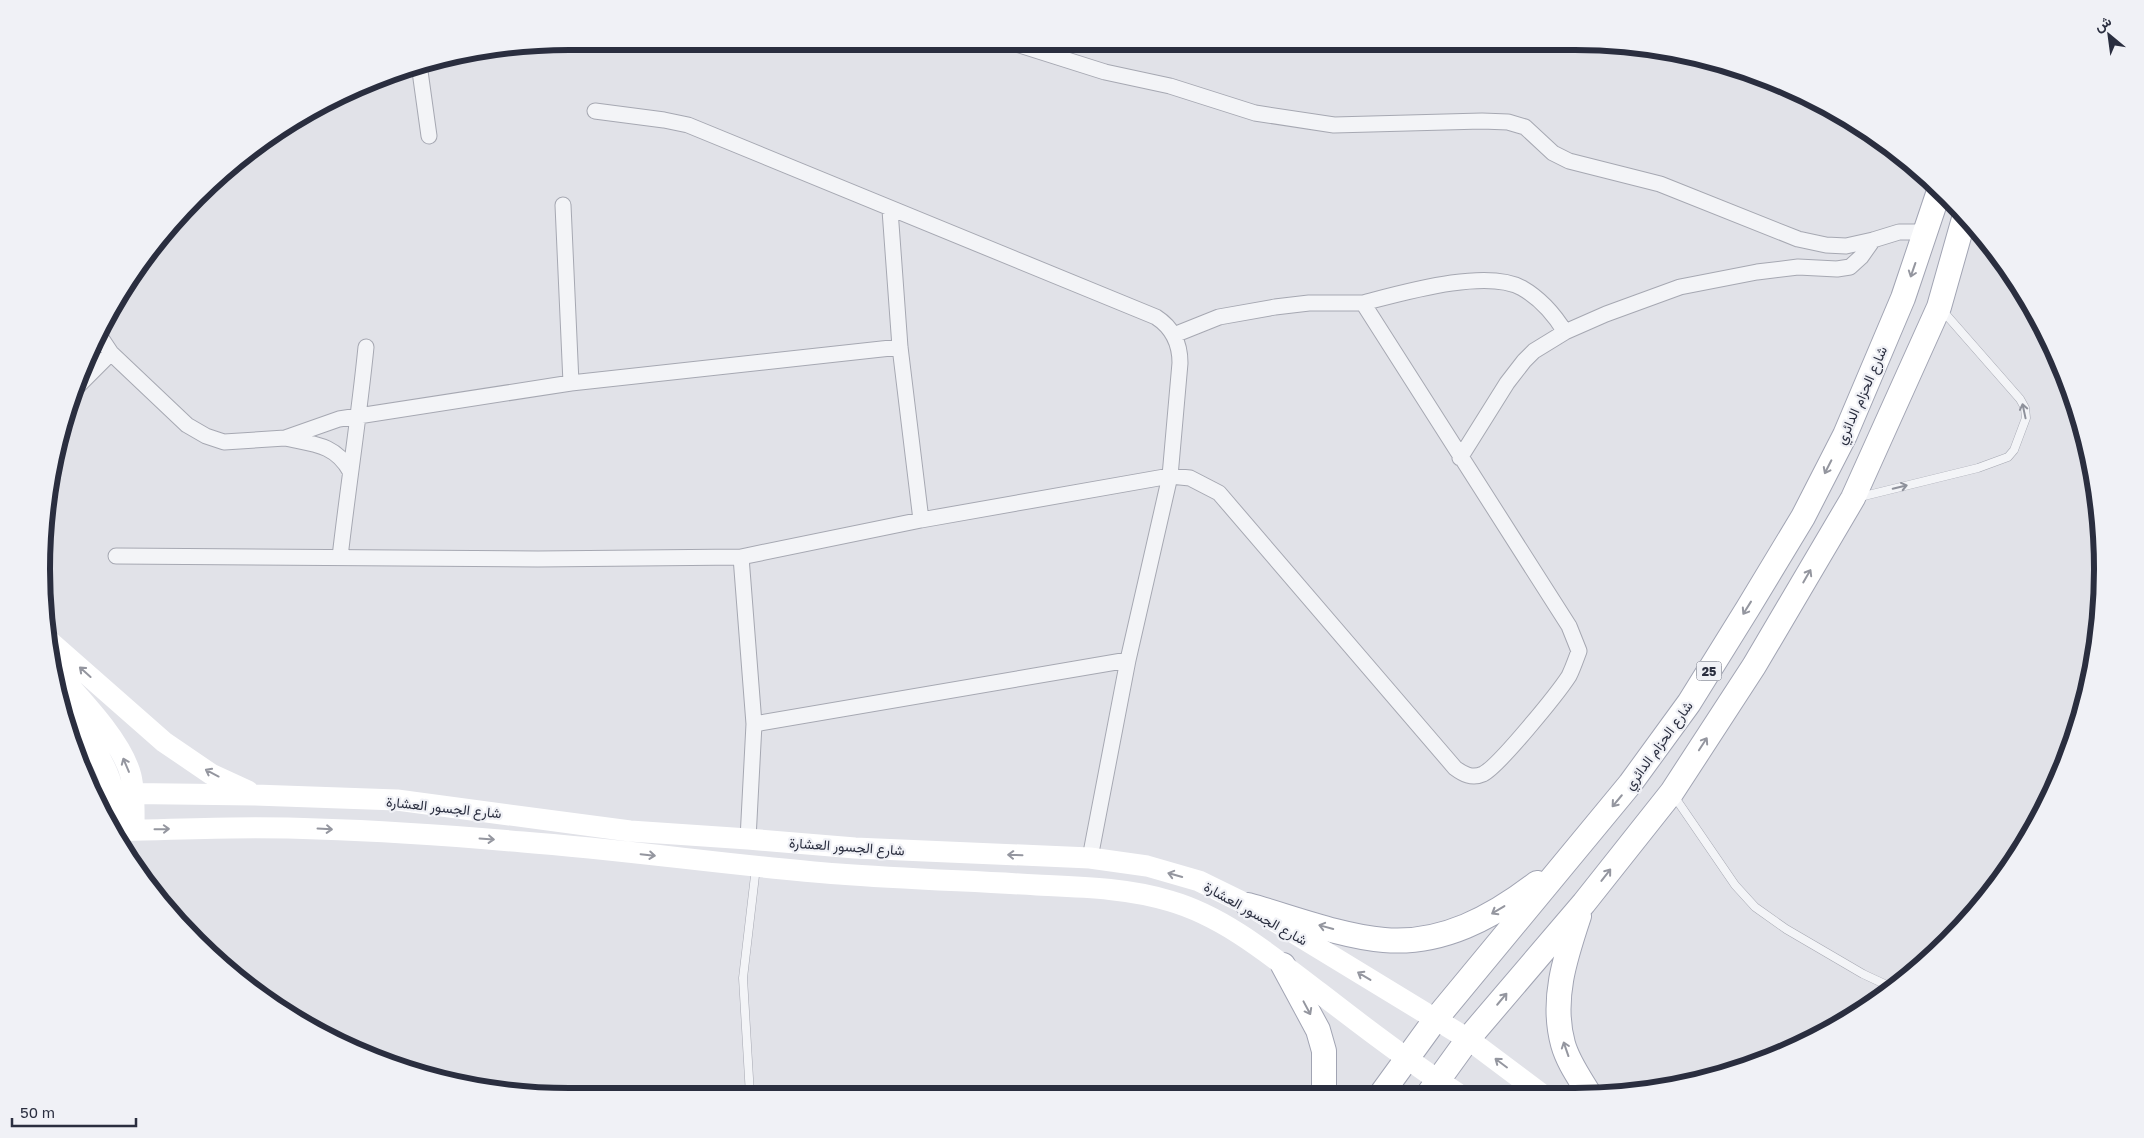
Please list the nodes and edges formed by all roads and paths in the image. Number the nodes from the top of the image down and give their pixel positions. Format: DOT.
graph roads {
  1 [pos="1035,50"];
  2 [pos="420,72"];
  3 [pos="595,111"];
  4 [pos="429,136"];
  5 [pos="1937,197"];
  6 [pos="563,205"];
  7 [pos="890,210"];
  8 [pos="1962,224"];
  9 [pos="1926,232"];
  10 [pos="1873,240"];
  11 [pos="1364,303"];
  12 [pos="1939,307"];
  13 [pos="1565,332"];
  14 [pos="1174,335"];
  15 [pos="103,341"];
  16 [pos="366,347"];
  17 [pos="900,347"];
  18 [pos="111,353"];
  19 [pos="88,376"];
  20 [pos="571,383"];
  21 [pos="360,415"];
  22 [pos="285,438"];
  23 [pos="1460,458"];
  24 [pos="350,471"];
  25 [pos="1170,476"];
  26 [pos="1853,498"];
  27 [pos="921,520"];
  28 [pos="116,556"];
  29 [pos="340,557"];
  30 [pos="741,557"];
  31 [pos="56,647"];
  32 [pos="1128,660"];
  33 [pos="62,678"];
  34 [pos="74,723"];
  35 [pos="754,724"];
  36 [pos="1672,792"];
  37 [pos="113,793"];
  38 [pos="255,794"];
  39 [pos="121,830"];
  40 [pos="748,838"];
  41 [pos="1090,858"];
  42 [pos="1566,861"];
  43 [pos="756,867"];
  44 [pos="1584,903"];
  45 [pos="1248,905"];
  46 [pos="1283,965"];
  47 [pos="1885,985"];
  48 [pos="1435,1020"];
  49 [pos="1468,1039"];
  50 [pos="1406,1059"];
  51 [pos="750,1088"];
  52 [pos="1324,1088"];
  53 [pos="1386,1088"];
  54 [pos="1440,1088"];
  55 [pos="1442,1088"];
  56 [pos="1535,1088"];
  57 [pos="1585,1088"];
  1 -- 10 [label="street"];
  2 -- 4 [label="street"];
  3 -- 7 [label="street"];
  5 -- 9 [label="main road, شارع الحزام الدائري / 25"];
  6 -- 20 [label="street"];
  7 -- 14 [label="street"];
  7 -- 17 [label="street"];
  8 -- 12 [label="main road, 25"];
  9 -- 10 [label="street"];
  9 -- 42 [label="main road, شارع الحزام الدائري / 25, one-way"];
  10 -- 13 [label="street"];
  11 -- 13 [label="street"];
  11 -- 14 [label="street"];
  11 -- 23 [label="street"];
  12 -- 26 [label="main road, 25"];
  26 -- 12 [label="lane, one-way"];
  13 -- 23 [label="street"];
  14 -- 25 [label="street"];
  15 -- 18 [label="street"];
  16 -- 21 [label="street"];
  17 -- 20 [label="street"];
  17 -- 27 [label="street"];
  18 -- 19 [label="street"];
  18 -- 22 [label="street"];
  20 -- 21 [label="street"];
  21 -- 22 [label="street"];
  21 -- 24 [label="street"];
  22 -- 24 [label="street"];
  23 -- 25 [label="street"];
  24 -- 29 [label="street"];
  25 -- 27 [label="street"];
  25 -- 32 [label="street"];
  36 -- 26 [label="main road, 25, one-way"];
  27 -- 30 [label="street"];
  28 -- 29 [label="street"];
  29 -- 30 [label="street"];
  30 -- 35 [label="street"];
  38 -- 31 [label="main road, one-way"];
  32 -- 35 [label="street"];
  32 -- 41 [label="street"];
  37 -- 33 [label="main road, one-way"];
  34 -- 37 [label="main road"];
  35 -- 40 [label="street"];
  44 -- 36 [label="main road, 25, one-way"];
  36 -- 47 [label="lane"];
  37 -- 38 [label="main road, شارع الجسور العشارة"];
  37 -- 39 [label="main road"];
  38 -- 40 [label="main road, شارع الجسور العشارة"];
  39 -- 43 [label="main road, شارع الجسور العشارة, one-way"];
  41 -- 40 [label="main road, شارع الجسور العشارة, one-way"];
  45 -- 41 [label="main road, شارع الجسور العشارة, one-way"];
  42 -- 45 [label="main road, one-way"];
  42 -- 48 [label="main road, شارع الحزام الدائري / 25"];
  43 -- 46 [label="main road, شارع الجسور العشارة"];
  43 -- 51 [label="lane"];
  49 -- 44 [label="main road, 25, one-way"];
  57 -- 44 [label="main road, one-way"];
  48 -- 45 [label="main road, شارع الجسور العشارة, one-way"];
  46 -- 50 [label="main road, شارع الجسور العشارة"];
  46 -- 52 [label="main road, one-way"];
  48 -- 49 [label="main road, شارع الجسور العشارة"];
  48 -- 50 [label="main road, شارع الحزام الدائري / 25"];
  49 -- 55 [label="main road, 25"];
  56 -- 49 [label="main road, شارع الجسور العشارة, one-way"];
  50 -- 53 [label="main road, شارع الحزام الدائري / 25"];
  50 -- 54 [label="main road, شارع الجسور العشارة"];
}
